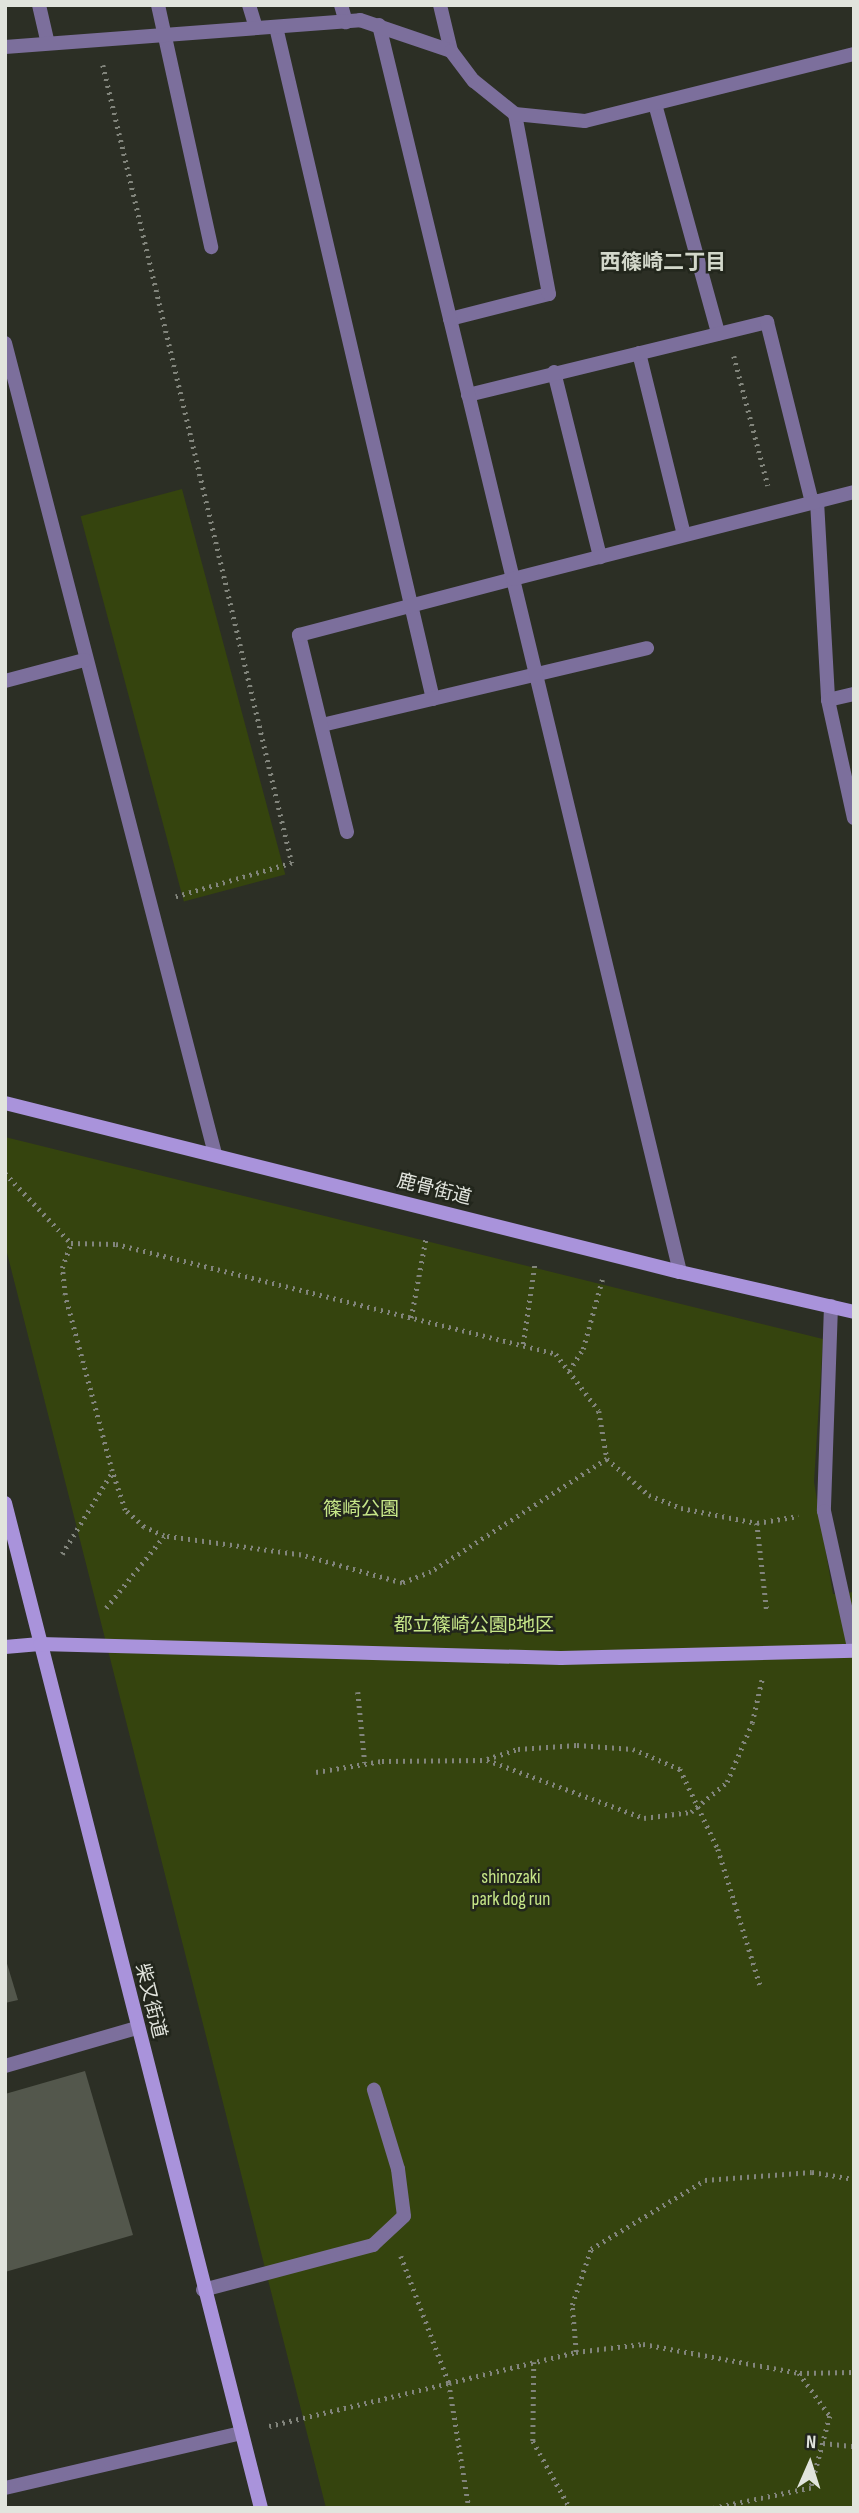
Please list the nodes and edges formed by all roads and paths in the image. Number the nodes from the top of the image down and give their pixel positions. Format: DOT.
graph roads {
  1 [pos="39,5"];
  2 [pos="158,5"];
  3 [pos="250,5"];
  4 [pos="341,5"];
  5 [pos="440,5"];
  6 [pos="346,22"];
  7 [pos="379,25"];
  8 [pos="276,27"];
  9 [pos="256,28"];
  10 [pos="166,35"];
  11 [pos="97,40"];
  12 [pos="48,43"];
  13 [pos="5,47"];
  14 [pos="451,51"];
  15 [pos="854,54"];
  16 [pos="655,104"];
  17 [pos="515,114"];
  18 [pos="211,247"];
  19 [pos="450,319"];
  20 [pos="723,332"];
  21 [pos="5,343"];
  22 [pos="639,353"];
  23 [pos="554,372"];
  24 [pos="468,395"];
  25 [pos="854,492"];
  26 [pos="815,502"];
  27 [pos="775,512"];
  28 [pos="684,535"];
  29 [pos="600,556"];
  30 [pos="513,579"];
  31 [pos="414,604"];
  32 [pos="648,648"];
  33 [pos="84,660"];
  34 [pos="536,673"];
  35 [pos="5,681"];
  36 [pos="854,694"];
  37 [pos="433,699"];
  38 [pos="828,700"];
  39 [pos="322,725"];
  40 [pos="854,818"];
  41 [pos="347,832"];
  42 [pos="176,897"];
  43 [pos="5,1102"];
  44 [pos="215,1154"];
  45 [pos="5,1173"];
  46 [pos="427,1234"];
  47 [pos="71,1243"];
  48 [pos="535,1262"];
  49 [pos="680,1272"];
  50 [pos="602,1278"];
  51 [pos="831,1306"];
  52 [pos="854,1311"];
  53 [pos="411,1318"];
  54 [pos="523,1344"];
  55 [pos="569,1371"];
  56 [pos="607,1459"];
  57 [pos="112,1471"];
  58 [pos="5,1503"];
  59 [pos="824,1511"];
  60 [pos="757,1523"];
  61 [pos="164,1536"];
  62 [pos="62,1554"];
  63 [pos="106,1608"];
  64 [pos="767,1612"];
  65 [pos="40,1644"];
  66 [pos="5,1647"];
  67 [pos="854,1650"];
  68 [pos="762,1654"];
  69 [pos="358,1692"];
  70 [pos="487,1760"];
  71 [pos="365,1763"];
  72 [pos="316,1772"];
  73 [pos="700,1805"];
  74 [pos="760,1985"];
  75 [pos="137,2028"];
  76 [pos="5,2066"];
  77 [pos="374,2090"];
  78 [pos="854,2179"];
  79 [pos="391,2229"];
  80 [pos="203,2290"];
  81 [pos="576,2352"];
  82 [pos="534,2362"];
  83 [pos="854,2372"];
  84 [pos="799,2373"];
  85 [pos="449,2383"];
  86 [pos="241,2433"];
  87 [pos="823,2443"];
  88 [pos="854,2446"];
  89 [pos="5,2488"];
  90 [pos="261,2508"];
  91 [pos="469,2508"];
  92 [pos="570,2508"];
  93 [pos="714,2508"];
  1 -- 12 [label="street"];
  2 -- 10 [label="street"];
  3 -- 9 [label="street"];
  4 -- 6 [label="street"];
  5 -- 14 [label="street"];
  6 -- 7 [label="street"];
  6 -- 8 [label="street"];
  7 -- 14 [label="street"];
  7 -- 19 [label="street"];
  8 -- 9 [label="street"];
  8 -- 31 [label="street"];
  9 -- 10 [label="street"];
  10 -- 11 [label="street"];
  10 -- 18 [label="street"];
  11 -- 12 [label="street"];
  11 -- 42 [label="path"];
  12 -- 13 [label="street"];
  14 -- 17 [label="street"];
  15 -- 16 [label="street"];
  16 -- 17 [label="street"];
  16 -- 20 [label="street"];
  17 -- 19 [label="street"];
  19 -- 24 [label="street"];
  20 -- 22 [label="street"];
  20 -- 26 [label="street"];
  20 -- 27 [label="path"];
  21 -- 33 [label="street"];
  22 -- 23 [label="street"];
  22 -- 28 [label="street"];
  23 -- 24 [label="street"];
  23 -- 29 [label="street"];
  24 -- 30 [label="street"];
  25 -- 26 [label="street"];
  26 -- 27 [label="street"];
  26 -- 38 [label="street"];
  27 -- 28 [label="street"];
  28 -- 29 [label="street"];
  29 -- 30 [label="street"];
  30 -- 31 [label="street"];
  30 -- 34 [label="street"];
  31 -- 37 [label="street"];
  31 -- 39 [label="street"];
  32 -- 34 [label="street"];
  33 -- 35 [label="street"];
  33 -- 44 [label="street"];
  34 -- 37 [label="street"];
  34 -- 49 [label="street"];
  36 -- 38 [label="street"];
  37 -- 39 [label="street"];
  38 -- 40 [label="street"];
  39 -- 41 [label="street"];
  43 -- 44 [label="street, 鹿骨街道"];
  44 -- 49 [label="street, 鹿骨街道"];
  45 -- 47 [label="path"];
  46 -- 53 [label="path"];
  47 -- 53 [label="path"];
  47 -- 57 [label="path"];
  48 -- 54 [label="path"];
  49 -- 51 [label="street, 鹿骨街道"];
  50 -- 55 [label="path"];
  51 -- 52 [label="street, 鹿骨街道"];
  51 -- 59 [label="street"];
  53 -- 54 [label="path"];
  54 -- 55 [label="path"];
  55 -- 56 [label="path"];
  56 -- 60 [label="path"];
  56 -- 61 [label="path"];
  57 -- 61 [label="path"];
  57 -- 62 [label="path"];
  58 -- 65 [label="street, 柴又街道"];
  59 -- 60 [label="path"];
  59 -- 67 [label="street"];
  60 -- 64 [label="path"];
  61 -- 63 [label="path"];
  65 -- 66 [label="street"];
  65 -- 68 [label="street"];
  65 -- 75 [label="street, 柴又街道"];
  67 -- 68 [label="street"];
  68 -- 73 [label="path"];
  69 -- 71 [label="path"];
  70 -- 71 [label="path"];
  70 -- 73 [label="path"];
  70 -- 73 [label="path"];
  71 -- 72 [label="path"];
  73 -- 74 [label="path"];
  75 -- 76 [label="street"];
  75 -- 80 [label="street, 柴又街道"];
  77 -- 79 [label="street"];
  78 -- 81 [label="path"];
  79 -- 80 [label="street"];
  79 -- 85 [label="path"];
  80 -- 86 [label="street, 柴又街道"];
  81 -- 82 [label="path"];
  81 -- 84 [label="path"];
  82 -- 85 [label="path"];
  82 -- 92 [label="path"];
  83 -- 84 [label="path"];
  84 -- 87 [label="path"];
  85 -- 86 [label="path"];
  85 -- 91 [label="path"];
  86 -- 89 [label="street"];
  86 -- 90 [label="street, 柴又街道"];
  87 -- 88 [label="path"];
  87 -- 93 [label="path"];
}
